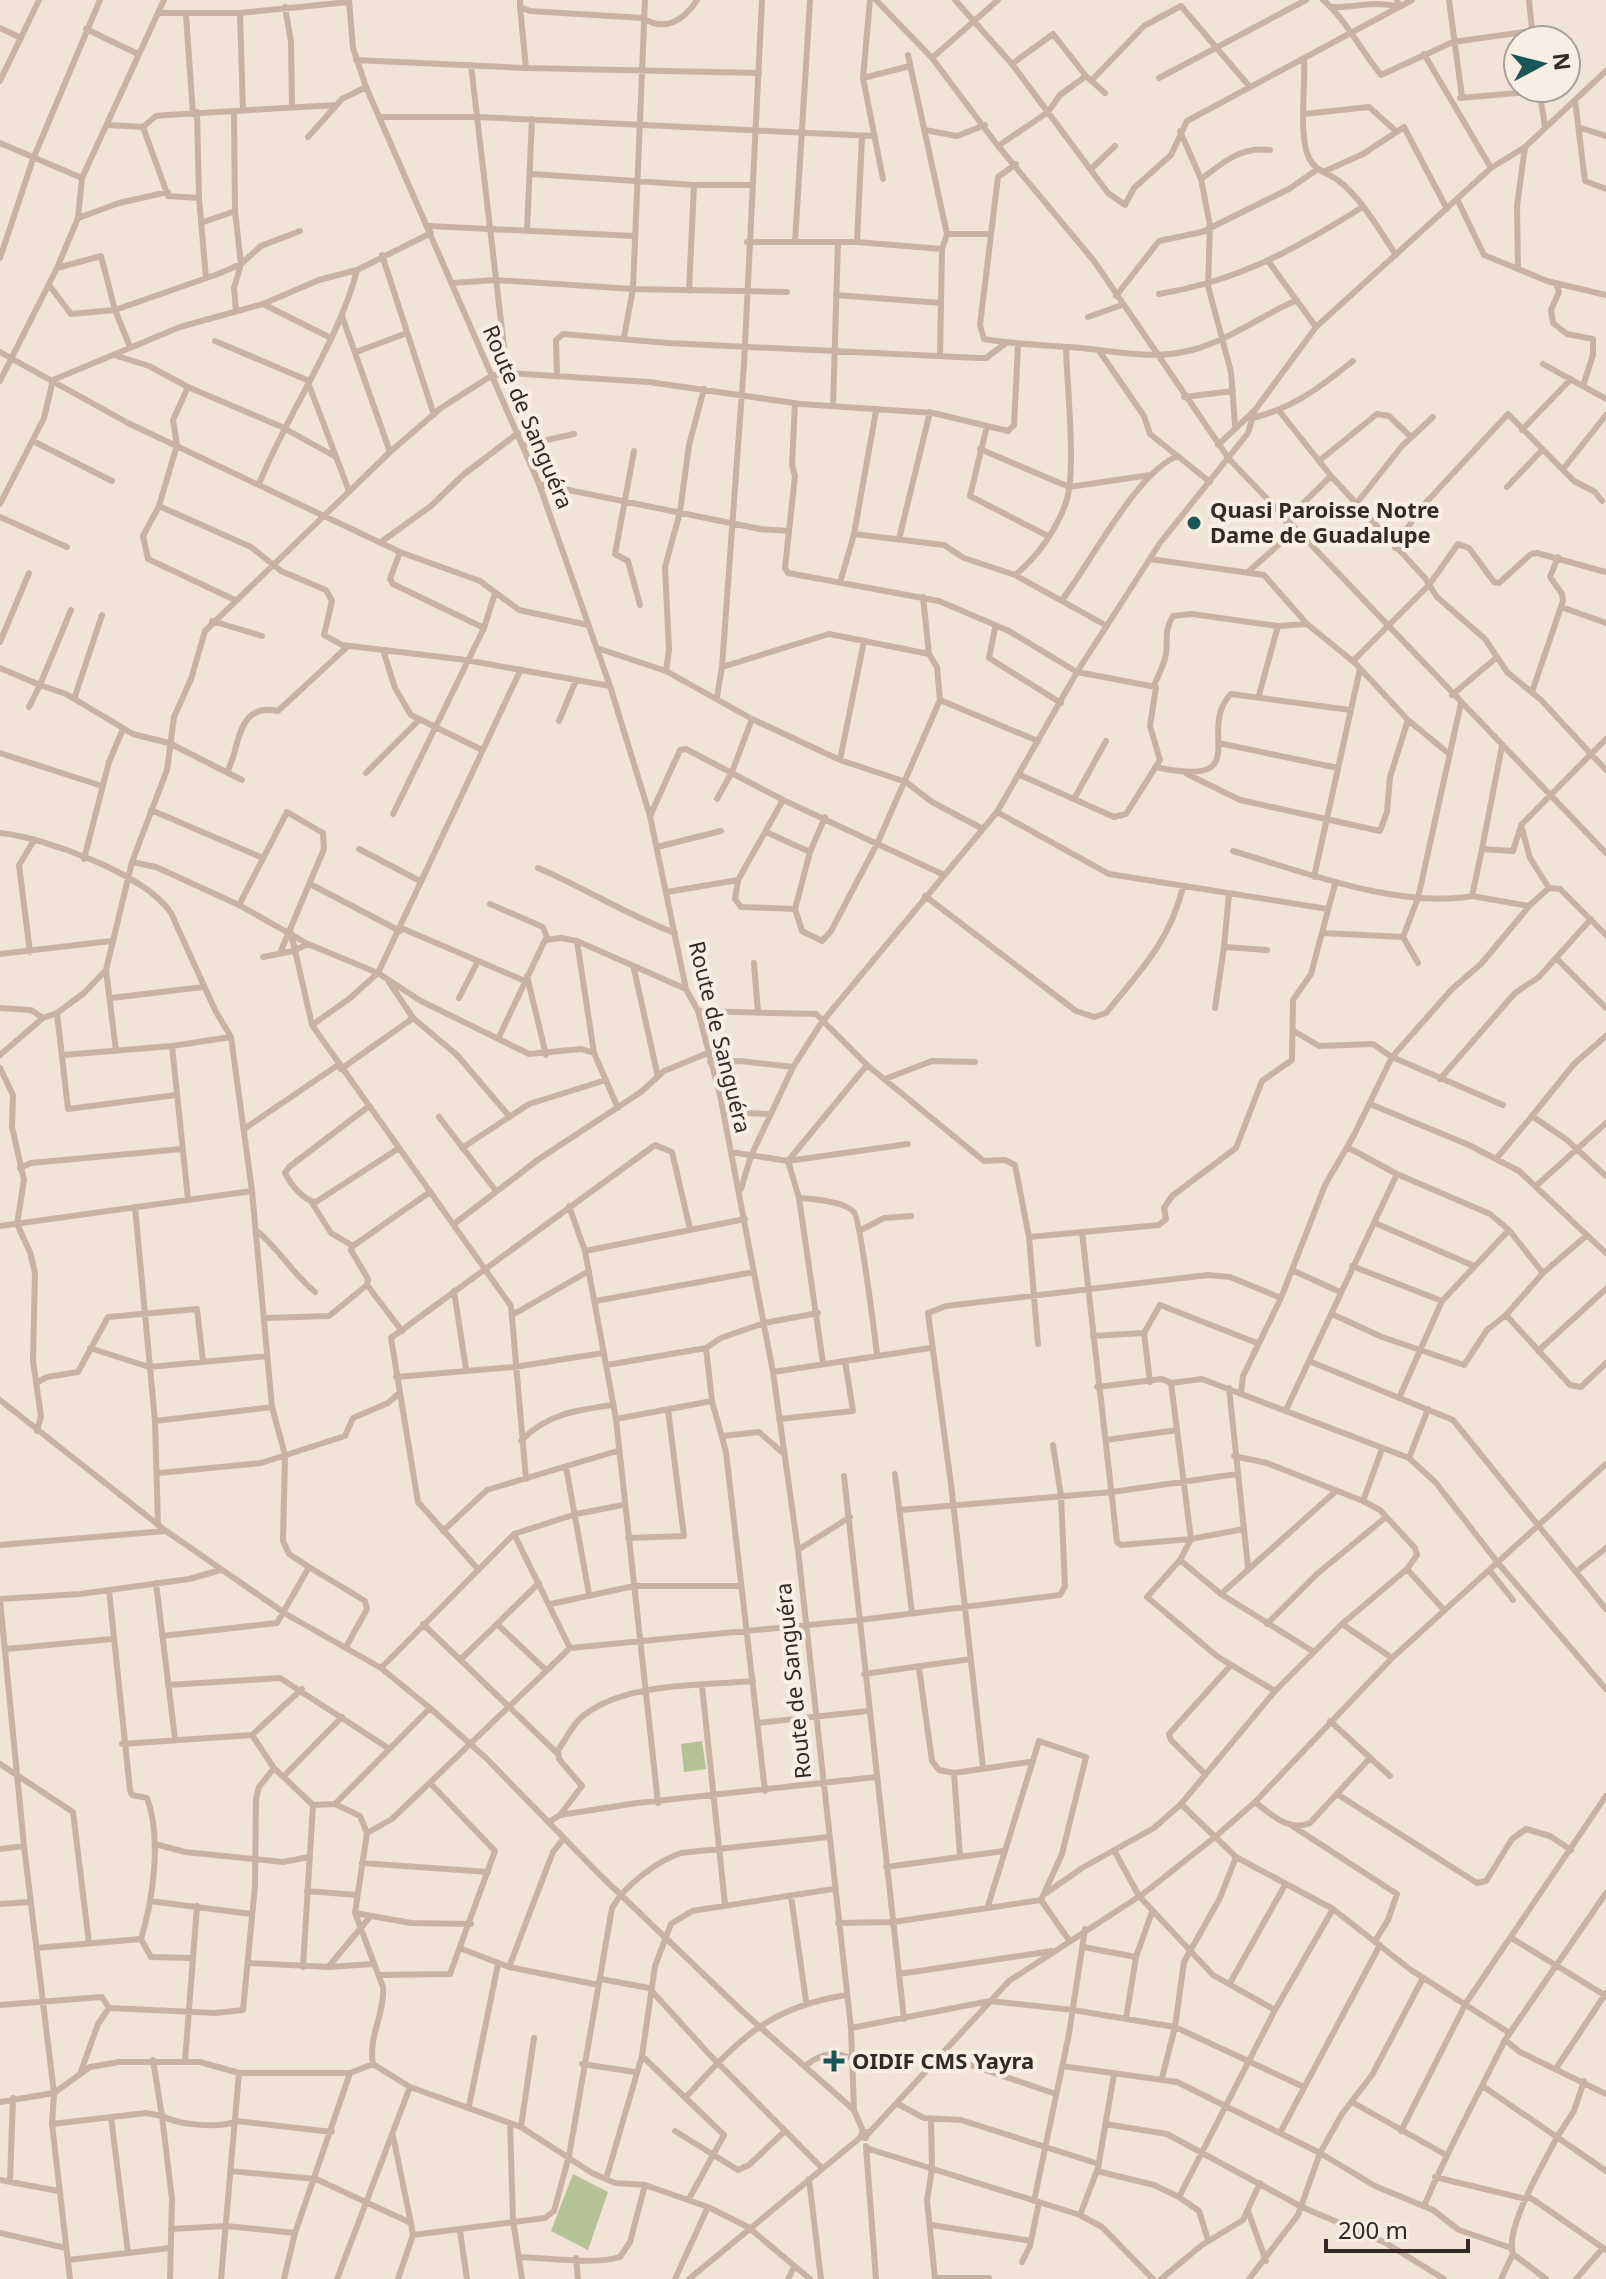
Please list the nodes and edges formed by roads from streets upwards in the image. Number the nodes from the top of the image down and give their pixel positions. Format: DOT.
graph roads {
  1 [pos="39,0"];
  2 [pos="100,0"];
  3 [pos="164,0"];
  4 [pos="645,0"];
  5 [pos="697,0"];
  6 [pos="762,0"];
  7 [pos="810,0"];
  8 [pos="870,0"];
  9 [pos="876,0"];
  10 [pos="955,0"];
  11 [pos="998,0"];
  12 [pos="1306,0"];
  13 [pos="1323,0"];
  14 [pos="1412,0"];
  15 [pos="1449,0"];
  16 [pos="1529,0"];
  17 [pos="349,1"];
  18 [pos="520,3"];
  19 [pos="288,4"];
  20 [pos="1398,4"];
  21 [pos="1332,7"];
  22 [pos="160,13"];
  23 [pos="240,13"];
  24 [pos="186,15"];
  25 [pos="643,18"];
  26 [pos="974,23"];
  27 [pos="1531,24"];
  28 [pos="0,28"];
  29 [pos="86,29"];
  30 [pos="1349,35"];
  31 [pos="1502,35"];
  32 [pos="21,38"];
  33 [pos="1453,42"];
  34 [pos="1218,47"];
  35 [pos="138,54"];
  36 [pos="1424,54"];
  37 [pos="908,55"];
  38 [pos="932,58"];
  39 [pos="1304,59"];
  40 [pos="356,60"];
  41 [pos="1012,64"];
  42 [pos="471,65"];
  43 [pos="910,66"];
  44 [pos="526,68"];
  45 [pos="642,71"];
  46 [pos="1606,71"];
  47 [pos="759,73"];
  48 [pos="863,78"];
  49 [pos="1088,78"];
  50 [pos="1159,78"];
  51 [pos="1598,79"];
  52 [pos="0,81"];
  53 [pos="1606,81"];
  54 [pos="1249,86"];
  55 [pos="366,87"];
  56 [pos="1105,93"];
  57 [pos="1502,93"];
  58 [pos="1582,94"];
  59 [pos="1462,97"];
  60 [pos="1453,102"];
  61 [pos="1542,104"];
  62 [pos="1571,104"];
  63 [pos="1576,104"];
  64 [pos="336,105"];
  65 [pos="292,106"];
  66 [pos="243,110"];
  67 [pos="234,111"];
  68 [pos="1048,112"];
  69 [pos="195,113"];
  70 [pos="1304,114"];
  71 [pos="379,117"];
  72 [pos="478,117"];
  73 [pos="532,119"];
  74 [pos="108,125"];
  75 [pos="985,125"];
  76 [pos="641,126"];
  77 [pos="143,127"];
  78 [pos="1545,127"];
  79 [pos="1581,128"];
  80 [pos="756,129"];
  81 [pos="1180,129"];
  82 [pos="925,130"];
  83 [pos="801,132"];
  84 [pos="1397,132"];
  85 [pos="873,136"];
  86 [pos="1606,136"];
  87 [pos="308,137"];
  88 [pos="862,137"];
  89 [pos="0,143"];
  90 [pos="998,146"];
  91 [pos="1115,146"];
  92 [pos="1525,147"];
  93 [pos="1270,150"];
  94 [pos="33,159"];
  95 [pos="1016,164"];
  96 [pos="1491,168"];
  97 [pos="1091,169"];
  98 [pos="1320,170"];
  99 [pos="532,174"];
  100 [pos="82,178"];
  101 [pos="638,179"];
  102 [pos="883,179"];
  103 [pos="1201,179"];
  104 [pos="694,185"];
  105 [pos="750,185"];
  106 [pos="1606,189"];
  107 [pos="168,192"];
  108 [pos="199,198"];
  109 [pos="1458,201"];
  110 [pos="1361,208"];
  111 [pos="1447,209"];
  112 [pos="235,211"];
  113 [pos="78,218"];
  114 [pos="0,223"];
  115 [pos="201,223"];
  116 [pos="1210,226"];
  117 [pos="11,228"];
  118 [pos="490,229"];
  119 [pos="430,230"];
  120 [pos="527,230"];
  121 [pos="300,231"];
  122 [pos="947,234"];
  123 [pos="990,234"];
  124 [pos="634,236"];
  125 [pos="747,242"];
  126 [pos="795,242"];
  127 [pos="838,242"];
  128 [pos="857,242"];
  129 [pos="942,249"];
  130 [pos="382,255"];
  131 [pos="1396,255"];
  132 [pos="0,258"];
  133 [pos="1268,261"];
  134 [pos="241,264"];
  135 [pos="57,268"];
  136 [pos="1518,269"];
  137 [pos="357,270"];
  138 [pos="206,278"];
  139 [pos="495,280"];
  140 [pos="453,283"];
  141 [pos="1556,283"];
  142 [pos="49,285"];
  143 [pos="1208,286"];
  144 [pos="633,289"];
  145 [pos="689,291"];
  146 [pos="746,291"];
  147 [pos="787,292"];
  148 [pos="1159,294"];
  149 [pos="836,295"];
  150 [pos="1606,295"];
  151 [pos="1116,296"];
  152 [pos="1297,300"];
  153 [pos="941,303"];
  154 [pos="263,304"];
  155 [pos="1122,305"];
  156 [pos="115,310"];
  157 [pos="236,311"];
  158 [pos="341,315"];
  159 [pos="1088,317"];
  160 [pos="1316,327"];
  161 [pos="407,333"];
  162 [pos="329,337"];
  163 [pos="624,337"];
  164 [pos="1222,340"];
  165 [pos="215,341"];
  166 [pos="1006,343"];
  167 [pos="744,346"];
  168 [pos="1018,346"];
  169 [pos="130,347"];
  170 [pos="1066,348"];
  171 [pos="0,352"];
  172 [pos="356,352"];
  173 [pos="834,352"];
  174 [pos="1100,352"];
  175 [pos="1157,354"];
  176 [pos="113,355"];
  177 [pos="940,356"];
  178 [pos="13,359"];
  179 [pos="1353,361"];
  180 [pos="1543,364"];
  181 [pos="507,373"];
  182 [pos="491,376"];
  183 [pos="557,376"];
  184 [pos="1571,379"];
  185 [pos="53,380"];
  186 [pos="307,380"];
  187 [pos="0,381"];
  188 [pos="1583,386"];
  189 [pos="188,387"];
  190 [pos="704,389"];
  191 [pos="1233,391"];
  192 [pos="741,395"];
  193 [pos="1184,397"];
  194 [pos="1606,399"];
  195 [pos="795,403"];
  196 [pos="833,406"];
  197 [pos="876,411"];
  198 [pos="930,412"];
  199 [pos="1280,412"];
  200 [pos="1254,414"];
  201 [pos="434,415"];
  202 [pos="1606,415"];
  203 [pos="1433,417"];
  204 [pos="1235,425"];
  205 [pos="987,426"];
  206 [pos="282,427"];
  207 [pos="1522,430"];
  208 [pos="518,433"];
  209 [pos="574,434"];
  210 [pos="1410,436"];
  211 [pos="33,441"];
  212 [pos="177,445"];
  213 [pos="524,445"];
  214 [pos="1218,445"];
  215 [pos="980,449"];
  216 [pos="1542,450"];
  217 [pos="634,451"];
  218 [pos="390,452"];
  219 [pos="1178,456"];
  220 [pos="336,457"];
  221 [pos="1229,459"];
  222 [pos="1319,461"];
  223 [pos="1564,468"];
  224 [pos="1150,475"];
  225 [pos="1331,476"];
  226 [pos="112,481"];
  227 [pos="1210,482"];
  228 [pos="259,484"];
  229 [pos="539,484"];
  230 [pos="1069,487"];
  231 [pos="1507,487"];
  232 [pos="349,491"];
  233 [pos="624,501"];
  234 [pos="1602,501"];
  235 [pos="0,504"];
  236 [pos="1356,504"];
  237 [pos="159,506"];
  238 [pos="680,512"];
  239 [pos="324,516"];
  240 [pos="0,517"];
  241 [pos="730,521"];
  242 [pos="1285,521"];
  243 [pos="789,531"];
  244 [pos="1294,531"];
  245 [pos="854,534"];
  246 [pos="1048,536"];
  247 [pos="899,539"];
  248 [pos="381,542"];
  249 [pos="67,547"];
  250 [pos="1395,548"];
  251 [pos="400,552"];
  252 [pos="1558,557"];
  253 [pos="1150,559"];
  254 [pos="273,563"];
  255 [pos="1248,572"];
  256 [pos="1606,572"];
  257 [pos="29,573"];
  258 [pos="1015,575"];
  259 [pos="840,583"];
  260 [pos="1429,585"];
  261 [pos="495,593"];
  262 [pos="923,597"];
  263 [pos="235,600"];
  264 [pos="1062,600"];
  265 [pos="640,605"];
  266 [pos="1561,607"];
  267 [pos="71,610"];
  268 [pos="102,615"];
  269 [pos="212,621"];
  270 [pos="1606,623"];
  271 [pos="1307,624"];
  272 [pos="588,625"];
  273 [pos="1107,626"];
  274 [pos="1278,626"];
  275 [pos="1389,627"];
  276 [pos="484,628"];
  277 [pos="995,628"];
  278 [pos="262,636"];
  279 [pos="864,641"];
  280 [pos="0,642"];
  281 [pos="347,647"];
  282 [pos="597,648"];
  283 [pos="383,650"];
  284 [pos="929,654"];
  285 [pos="1496,658"];
  286 [pos="466,660"];
  287 [pos="1353,661"];
  288 [pos="722,667"];
  289 [pos="0,668"];
  290 [pos="1360,669"];
  291 [pos="520,671"];
  292 [pos="666,671"];
  293 [pos="1077,672"];
  294 [pos="576,680"];
  295 [pos="40,685"];
  296 [pos="1154,685"];
  297 [pos="610,686"];
  298 [pos="1532,692"];
  299 [pos="1259,695"];
  300 [pos="1452,695"];
  301 [pos="717,697"];
  302 [pos="74,699"];
  303 [pos="940,700"];
  304 [pos="1061,703"];
  305 [pos="1461,703"];
  306 [pos="29,707"];
  307 [pos="1350,710"];
  308 [pos="752,719"];
  309 [pos="1408,720"];
  310 [pos="418,721"];
  311 [pos="559,721"];
  312 [pos="435,726"];
  313 [pos="123,729"];
  314 [pos="1606,739"];
  315 [pos="1038,741"];
  316 [pos="1106,741"];
  317 [pos="169,743"];
  318 [pos="1218,743"];
  319 [pos="1502,746"];
  320 [pos="482,750"];
  321 [pos="0,753"];
  322 [pos="1448,753"];
  323 [pos="1591,755"];
  324 [pos="840,760"];
  325 [pos="1155,767"];
  326 [pos="1338,768"];
  327 [pos="1606,770"];
  328 [pos="227,772"];
  329 [pos="732,772"];
  330 [pos="366,773"];
  331 [pos="1187,774"];
  332 [pos="1020,775"];
  333 [pos="242,780"];
  334 [pos="906,782"];
  335 [pos="102,786"];
  336 [pos="1550,795"];
  337 [pos="717,799"];
  338 [pos="1074,799"];
  339 [pos="783,800"];
  340 [pos="151,810"];
  341 [pos="997,812"];
  342 [pos="393,814"];
  343 [pos="650,816"];
  344 [pos="825,817"];
  345 [pos="1328,817"];
  346 [pos="981,828"];
  347 [pos="1520,829"];
  348 [pos="721,831"];
  349 [pos="766,832"];
  350 [pos="0,833"];
  351 [pos="33,842"];
  352 [pos="878,842"];
  353 [pos="657,847"];
  354 [pos="359,849"];
  355 [pos="1482,849"];
  356 [pos="1527,850"];
  357 [pos="1233,851"];
  358 [pos="1513,851"];
  359 [pos="810,852"];
  360 [pos="1606,853"];
  361 [pos="263,858"];
  362 [pos="84,859"];
  363 [pos="132,862"];
  364 [pos="538,868"];
  365 [pos="942,874"];
  366 [pos="128,877"];
  367 [pos="1314,877"];
  368 [pos="738,880"];
  369 [pos="420,881"];
  370 [pos="310,884"];
  371 [pos="1335,884"];
  372 [pos="1183,887"];
  373 [pos="1549,888"];
  374 [pos="667,892"];
  375 [pos="1229,894"];
  376 [pos="925,896"];
  377 [pos="1472,896"];
  378 [pos="1418,898"];
  379 [pos="490,904"];
  380 [pos="1531,904"];
  381 [pos="239,905"];
  382 [pos="795,909"];
  383 [pos="1328,909"];
  384 [pos="1591,919"];
  385 [pos="400,930"];
  386 [pos="289,932"];
  387 [pos="675,933"];
  388 [pos="1323,933"];
  389 [pos="1606,935"];
  390 [pos="1403,937"];
  391 [pos="548,940"];
  392 [pos="111,941"];
  393 [pos="577,941"];
  394 [pos="308,944"];
  395 [pos="1224,947"];
  396 [pos="1267,950"];
  397 [pos="293,951"];
  398 [pos="30,952"];
  399 [pos="280,953"];
  400 [pos="0,954"];
  401 [pos="263,957"];
  402 [pos="1556,958"];
  403 [pos="477,963"];
  404 [pos="754,963"];
  405 [pos="1418,963"];
  406 [pos="634,969"];
  407 [pos="106,970"];
  408 [pos="378,973"];
  409 [pos="526,978"];
  410 [pos="387,979"];
  411 [pos="203,987"];
  412 [pos="686,989"];
  413 [pos="111,998"];
  414 [pos="459,998"];
  415 [pos="421,1001"];
  416 [pos="0,1008"];
  417 [pos="1215,1008"];
  418 [pos="1606,1008"];
  419 [pos="698,1011"];
  420 [pos="57,1013"];
  421 [pos="758,1013"];
  422 [pos="411,1015"];
  423 [pos="43,1018"];
  424 [pos="822,1022"];
  425 [pos="312,1025"];
  426 [pos="1294,1031"];
  427 [pos="1606,1036"];
  428 [pos="231,1037"];
  429 [pos="498,1039"];
  430 [pos="172,1046"];
  431 [pos="116,1051"];
  432 [pos="594,1053"];
  433 [pos="708,1053"];
  434 [pos="0,1055"];
  435 [pos="63,1055"];
  436 [pos="546,1055"];
  437 [pos="1392,1057"];
  438 [pos="710,1062"];
  439 [pos="975,1062"];
  440 [pos="867,1065"];
  441 [pos="339,1067"];
  442 [pos="793,1067"];
  443 [pos="0,1068"];
  444 [pos="658,1077"];
  445 [pos="885,1079"];
  446 [pos="1440,1079"];
  447 [pos="606,1080"];
  448 [pos="176,1095"];
  449 [pos="1370,1104"];
  450 [pos="1503,1105"];
  451 [pos="368,1107"];
  452 [pos="618,1108"];
  453 [pos="723,1112"];
  454 [pos="770,1114"];
  455 [pos="509,1116"];
  456 [pos="1532,1116"];
  457 [pos="439,1117"];
  458 [pos="1606,1123"];
  459 [pos="244,1129"];
  460 [pos="908,1144"];
  461 [pos="1347,1147"];
  462 [pos="399,1148"];
  463 [pos="462,1148"];
  464 [pos="1575,1148"];
  465 [pos="182,1149"];
  466 [pos="731,1152"];
  467 [pos="751,1156"];
  468 [pos="1496,1159"];
  469 [pos="788,1161"];
  470 [pos="20,1168"];
  471 [pos="1397,1174"];
  472 [pos="1606,1176"];
  473 [pos="1537,1185"];
  474 [pos="252,1191"];
  475 [pos="496,1191"];
  476 [pos="430,1192"];
  477 [pos="740,1192"];
  478 [pos="799,1198"];
  479 [pos="188,1199"];
  480 [pos="312,1203"];
  481 [pos="569,1206"];
  482 [pos="135,1207"];
  483 [pos="911,1216"];
  484 [pos="745,1219"];
  485 [pos="1375,1223"];
  486 [pos="17,1224"];
  487 [pos="454,1224"];
  488 [pos="0,1226"];
  489 [pos="690,1229"];
  490 [pos="256,1230"];
  491 [pos="861,1230"];
  492 [pos="1509,1230"];
  493 [pos="1082,1232"];
  494 [pos="1586,1236"];
  495 [pos="1029,1237"];
  496 [pos="353,1246"];
  497 [pos="585,1251"];
  498 [pos="1606,1253"];
  499 [pos="1352,1266"];
  500 [pos="1474,1266"];
  501 [pos="485,1268"];
  502 [pos="1292,1270"];
  503 [pos="589,1271"];
  504 [pos="754,1272"];
  505 [pos="1543,1273"];
  506 [pos="367,1285"];
  507 [pos="1606,1289"];
  508 [pos="1088,1290"];
  509 [pos="454,1291"];
  510 [pos="315,1292"];
  511 [pos="1340,1292"];
  512 [pos="1036,1298"];
  513 [pos="1281,1298"];
  514 [pos="595,1301"];
  515 [pos="1442,1301"];
  516 [pos="818,1313"];
  517 [pos="143,1314"];
  518 [pos="514,1314"];
  519 [pos="1332,1314"];
  520 [pos="1506,1315"];
  521 [pos="265,1318"];
  522 [pos="764,1323"];
  523 [pos="402,1331"];
  524 [pos="1144,1333"];
  525 [pos="1093,1336"];
  526 [pos="1257,1343"];
  527 [pos="1038,1344"];
  528 [pos="90,1348"];
  529 [pos="706,1348"];
  530 [pos="930,1348"];
  531 [pos="1419,1349"];
  532 [pos="1538,1351"];
  533 [pos="603,1353"];
  534 [pos="877,1355"];
  535 [pos="267,1356"];
  536 [pos="203,1361"];
  537 [pos="845,1361"];
  538 [pos="1309,1361"];
  539 [pos="823,1363"];
  540 [pos="1606,1363"];
  541 [pos="607,1365"];
  542 [pos="149,1367"];
  543 [pos="514,1367"];
  544 [pos="466,1369"];
  545 [pos="773,1372"];
  546 [pos="396,1377"];
  547 [pos="1150,1382"];
  548 [pos="36,1383"];
  549 [pos="1171,1383"];
  550 [pos="1097,1387"];
  551 [pos="1229,1388"];
  552 [pos="399,1393"];
  553 [pos="1241,1394"];
  554 [pos="1399,1398"];
  555 [pos="0,1400"];
  556 [pos="712,1401"];
  557 [pos="612,1405"];
  558 [pos="272,1407"];
  559 [pos="1428,1409"];
  560 [pos="668,1410"];
  561 [pos="1286,1410"];
  562 [pos="616,1419"];
  563 [pos="779,1419"];
  564 [pos="155,1421"];
  565 [pos="1177,1430"];
  566 [pos="37,1431"];
  567 [pos="723,1436"];
  568 [pos="1106,1440"];
  569 [pos="521,1441"];
  570 [pos="1053,1445"];
  571 [pos="1382,1449"];
  572 [pos="617,1451"];
  573 [pos="783,1453"];
  574 [pos="285,1455"];
  575 [pos="1234,1456"];
  576 [pos="1409,1458"];
  577 [pos="1606,1464"];
  578 [pos="566,1467"];
  579 [pos="159,1473"];
  580 [pos="895,1474"];
  581 [pos="1237,1474"];
  582 [pos="844,1476"];
  583 [pos="526,1479"];
  584 [pos="1183,1483"];
  585 [pos="1336,1491"];
  586 [pos="1112,1492"];
  587 [pos="1061,1496"];
  588 [pos="1363,1501"];
  589 [pos="623,1505"];
  590 [pos="953,1505"];
  591 [pos="900,1510"];
  592 [pos="576,1514"];
  593 [pos="850,1517"];
  594 [pos="1386,1517"];
  595 [pos="158,1525"];
  596 [pos="1537,1527"];
  597 [pos="1244,1529"];
  598 [pos="166,1531"];
  599 [pos="443,1531"];
  600 [pos="514,1534"];
  601 [pos="628,1538"];
  602 [pos="1191,1539"];
  603 [pos="0,1545"];
  604 [pos="1606,1548"];
  605 [pos="798,1550"];
  606 [pos="1180,1560"];
  607 [pos="1498,1563"];
  608 [pos="309,1567"];
  609 [pos="1248,1567"];
  610 [pos="477,1568"];
  611 [pos="1407,1569"];
  612 [pos="221,1570"];
  613 [pos="1490,1571"];
  614 [pos="1577,1571"];
  615 [pos="156,1583"];
  616 [pos="539,1583"];
  617 [pos="634,1586"];
  618 [pos="741,1586"];
  619 [pos="109,1590"];
  620 [pos="589,1594"];
  621 [pos="1221,1594"];
  622 [pos="0,1600"];
  623 [pos="1513,1600"];
  624 [pos="551,1604"];
  625 [pos="964,1606"];
  626 [pos="1606,1609"];
  627 [pos="1444,1610"];
  628 [pos="912,1613"];
  629 [pos="286,1614"];
  630 [pos="860,1620"];
  631 [pos="804,1623"];
  632 [pos="423,1624"];
  633 [pos="497,1624"];
  634 [pos="1267,1624"];
  635 [pos="1342,1624"];
  636 [pos="748,1630"];
  637 [pos="162,1636"];
  638 [pos="112,1639"];
  639 [pos="640,1639"];
  640 [pos="346,1647"];
  641 [pos="570,1648"];
  642 [pos="6,1649"];
  643 [pos="1314,1652"];
  644 [pos="1392,1658"];
  645 [pos="461,1659"];
  646 [pos="971,1659"];
  647 [pos="1231,1665"];
  648 [pos="381,1668"];
  649 [pos="919,1668"];
  650 [pos="546,1670"];
  651 [pos="864,1674"];
  652 [pos="753,1681"];
  653 [pos="168,1685"];
  654 [pos="702,1686"];
  655 [pos="302,1689"];
  656 [pos="647,1689"];
  657 [pos="1606,1689"];
  658 [pos="1275,1691"];
  659 [pos="509,1707"];
  660 [pos="430,1708"];
  661 [pos="868,1711"];
  662 [pos="816,1715"];
  663 [pos="342,1717"];
  664 [pos="1330,1721"];
  665 [pos="758,1723"];
  666 [pos="252,1735"];
  667 [pos="175,1739"];
  668 [pos="469,1743"];
  669 [pos="122,1744"];
  670 [pos="388,1748"];
  671 [pos="557,1753"];
  672 [pos="1369,1759"];
  673 [pos="1029,1762"];
  674 [pos="0,1764"];
  675 [pos="983,1767"];
  676 [pos="274,1768"];
  677 [pos="17,1772"];
  678 [pos="954,1773"];
  679 [pos="1204,1773"];
  680 [pos="1390,1776"];
  681 [pos="283,1777"];
  682 [pos="876,1777"];
  683 [pos="822,1781"];
  684 [pos="430,1783"];
  685 [pos="765,1791"];
  686 [pos="1337,1794"];
  687 [pos="1606,1796"];
  688 [pos="713,1797"];
  689 [pos="1255,1802"];
  690 [pos="658,1803"];
  691 [pos="335,1804"];
  692 [pos="1181,1804"];
  693 [pos="313,1805"];
  694 [pos="560,1815"];
  695 [pos="549,1822"];
  696 [pos="1294,1827"];
  697 [pos="367,1833"];
  698 [pos="829,1837"];
  699 [pos="1215,1837"];
  700 [pos="564,1838"];
  701 [pos="155,1844"];
  702 [pos="24,1846"];
  703 [pos="0,1849"];
  704 [pos="1571,1850"];
  705 [pos="718,1851"];
  706 [pos="1004,1851"];
  707 [pos="1115,1852"];
  708 [pos="960,1856"];
  709 [pos="309,1857"];
  710 [pos="1236,1857"];
  711 [pos="256,1860"];
  712 [pos="362,1863"];
  713 [pos="886,1867"];
  714 [pos="488,1872"];
  715 [pos="1285,1885"];
  716 [pos="833,1889"];
  717 [pos="307,1891"];
  718 [pos="1046,1893"];
  719 [pos="1606,1893"];
  720 [pos="622,1894"];
  721 [pos="357,1895"];
  722 [pos="791,1896"];
  723 [pos="1139,1896"];
  724 [pos="1041,1900"];
  725 [pos="150,1901"];
  726 [pos="30,1902"];
  727 [pos="0,1904"];
  728 [pos="725,1904"];
  729 [pos="197,1906"];
  730 [pos="988,1906"];
  731 [pos="1333,1909"];
  732 [pos="1152,1912"];
  733 [pos="355,1913"];
  734 [pos="251,1914"];
  735 [pos="370,1917"];
  736 [pos="893,1922"];
  737 [pos="838,1923"];
  738 [pos="471,1924"];
  739 [pos="1085,1929"];
  740 [pos="362,1932"];
  741 [pos="665,1936"];
  742 [pos="141,1939"];
  743 [pos="1513,1939"];
  744 [pos="1069,1940"];
  745 [pos="89,1943"];
  746 [pos="1377,1943"];
  747 [pos="1083,1947"];
  748 [pos="36,1948"];
  749 [pos="462,1949"];
  750 [pos="1189,1950"];
  751 [pos="1052,1951"];
  752 [pos="1136,1957"];
  753 [pos="193,1958"];
  754 [pos="248,1963"];
  755 [pos="373,1964"];
  756 [pos="498,1964"];
  757 [pos="1558,1965"];
  758 [pos="303,1967"];
  759 [pos="329,1967"];
  760 [pos="509,1967"];
  761 [pos="899,1974"];
  762 [pos="379,1975"];
  763 [pos="1423,1978"];
  764 [pos="600,1982"];
  765 [pos="1230,1983"];
  766 [pos="649,1988"];
  767 [pos="846,1995"];
  768 [pos="1605,1995"];
  769 [pos="43,1999"];
  770 [pos="806,2001"];
  771 [pos="990,2001"];
  772 [pos="1466,2003"];
  773 [pos="0,2005"];
  774 [pos="109,2008"];
  775 [pos="1073,2010"];
  776 [pos="1275,2010"];
  777 [pos="188,2011"];
  778 [pos="904,2019"];
  779 [pos="1126,2019"];
  780 [pos="758,2026"];
  781 [pos="1175,2027"];
  782 [pos="851,2028"];
  783 [pos="1507,2036"];
  784 [pos="534,2038"];
  785 [pos="941,2055"];
  786 [pos="642,2056"];
  787 [pos="854,2059"];
  788 [pos="153,2060"];
  789 [pos="185,2061"];
  790 [pos="717,2062"];
  791 [pos="1251,2062"];
  792 [pos="373,2064"];
  793 [pos="582,2064"];
  794 [pos="806,2065"];
  795 [pos="1062,2066"];
  796 [pos="1557,2067"];
  797 [pos="635,2072"];
  798 [pos="239,2073"];
  799 [pos="350,2073"];
  800 [pos="80,2074"];
  801 [pos="1114,2074"];
  802 [pos="1162,2078"];
  803 [pos="1584,2081"];
  804 [pos="410,2087"];
  805 [pos="1304,2087"];
  806 [pos="1484,2087"];
  807 [pos="0,2091"];
  808 [pos="1605,2091"];
  809 [pos="54,2093"];
  810 [pos="1056,2094"];
  811 [pos="687,2096"];
  812 [pos="13,2098"];
  813 [pos="1,2102"];
  814 [pos="1352,2102"];
  815 [pos="898,2104"];
  816 [pos="1225,2104"];
  817 [pos="469,2106"];
  818 [pos="854,2110"];
  819 [pos="162,2116"];
  820 [pos="111,2117"];
  821 [pos="931,2119"];
  822 [pos="237,2121"];
  823 [pos="510,2123"];
  824 [pos="52,2124"];
  825 [pos="1105,2124"];
  826 [pos="521,2127"];
  827 [pos="675,2131"];
  828 [pos="785,2131"];
  829 [pos="1401,2131"];
  830 [pos="332,2132"];
  831 [pos="1280,2133"];
  832 [pos="392,2135"];
  833 [pos="864,2135"];
  834 [pos="1557,2137"];
  835 [pos="1045,2147"];
  836 [pos="866,2148"];
  837 [pos="1200,2151"];
  838 [pos="1320,2153"];
  839 [pos="713,2155"];
  840 [pos="1446,2155"];
  841 [pos="569,2156"];
  842 [pos="1098,2167"];
  843 [pos="822,2168"];
  844 [pos="932,2169"];
  845 [pos="230,2171"];
  846 [pos="1606,2171"];
  847 [pos="1435,2177"];
  848 [pos="316,2179"];
  849 [pos="606,2179"];
  850 [pos="809,2179"];
  851 [pos="0,2180"];
  852 [pos="10,2181"];
  853 [pos="1260,2183"];
  854 [pos="645,2185"];
  855 [pos="58,2191"];
  856 [pos="1179,2197"];
  857 [pos="1527,2198"];
  858 [pos="689,2199"];
  859 [pos="366,2202"];
  860 [pos="1037,2202"];
  861 [pos="1424,2206"];
  862 [pos="708,2207"];
  863 [pos="1302,2207"];
  864 [pos="1248,2211"];
  865 [pos="1080,2215"];
  866 [pos="513,2220"];
  867 [pos="411,2223"];
  868 [pos="932,2225"];
  869 [pos="226,2226"];
  870 [pos="748,2227"];
  871 [pos="171,2229"];
  872 [pos="460,2231"];
  873 [pos="0,2233"];
  874 [pos="295,2233"];
  875 [pos="413,2235"];
  876 [pos="1208,2240"];
  877 [pos="1031,2241"];
  878 [pos="66,2248"];
  879 [pos="170,2248"];
  880 [pos="1604,2249"];
  881 [pos="1512,2251"];
  882 [pos="128,2253"];
  883 [pos="519,2257"];
  884 [pos="576,2258"];
  885 [pos="68,2260"];
  886 [pos="1266,2261"];
  887 [pos="1022,2262"];
  888 [pos="794,2267"];
  889 [pos="1433,2272"];
  890 [pos="989,2278"];
  891 [pos="70,2279"];
  892 [pos="170,2279"];
  893 [pos="221,2279"];
  894 [pos="284,2279"];
  895 [pos="337,2279"];
  896 [pos="398,2279"];
  897 [pos="467,2279"];
  898 [pos="522,2279"];
  899 [pos="578,2279"];
  900 [pos="675,2279"];
  901 [pos="690,2279"];
  902 [pos="788,2279"];
  903 [pos="810,2279"];
  904 [pos="821,2279"];
  905 [pos="876,2279"];
  906 [pos="935,2279"];
  907 [pos="1153,2279"];
  908 [pos="1161,2279"];
  909 [pos="1249,2279"];
  910 [pos="1428,2279"];
  911 [pos="1444,2279"];
  912 [pos="1501,2279"];
  913 [pos="1546,2279"];
  914 [pos="1576,2279"];
  1 -- 32 [label="street"];
  2 -- 29 [label="street"];
  3 -- 22 [label="street"];
  4 -- 25 [label="street"];
  5 -- 25 [label="street"];
  6 -- 47 [label="street"];
  7 -- 83 [label="street"];
  8 -- 48 [label="street"];
  9 -- 38 [label="street"];
  10 -- 26 [label="street"];
  11 -- 26 [label="street"];
  12 -- 34 [label="street"];
  13 -- 21 [label="street"];
  14 -- 20 [label="street"];
  15 -- 33 [label="street"];
  16 -- 27 [label="street"];
  17 -- 19 [label="street"];
  17 -- 40 [label="street, Route de Sanguéra"];
  18 -- 25 [label="street"];
  18 -- 44 [label="street"];
  19 -- 23 [label="street"];
  19 -- 65 [label="street"];
  20 -- 21 [label="street"];
  20 -- 30 [label="street"];
  21 -- 30 [label="street"];
  22 -- 24 [label="street"];
  22 -- 35 [label="street"];
  23 -- 24 [label="street"];
  23 -- 66 [label="street"];
  24 -- 69 [label="street"];
  25 -- 45 [label="street"];
  26 -- 38 [label="street"];
  26 -- 41 [label="street"];
  28 -- 32 [label="street"];
  29 -- 35 [label="street"];
  29 -- 94 [label="street"];
  30 -- 36 [label="street"];
  30 -- 39 [label="street"];
  31 -- 33 [label="street"];
  32 -- 52 [label="street"];
  33 -- 36 [label="street"];
  33 -- 59 [label="street"];
  34 -- 49 [label="street"];
  34 -- 50 [label="street"];
  34 -- 54 [label="street"];
  35 -- 74 [label="street"];
  36 -- 60 [label="street"];
  37 -- 43 [label="street"];
  38 -- 75 [label="street"];
  39 -- 54 [label="street"];
  39 -- 70 [label="street"];
  40 -- 42 [label="street"];
  40 -- 55 [label="street, Route de Sanguéra"];
  41 -- 49 [label="street"];
  41 -- 68 [label="street"];
  42 -- 44 [label="street"];
  42 -- 72 [label="street"];
  43 -- 48 [label="street"];
  43 -- 82 [label="street"];
  44 -- 45 [label="street"];
  45 -- 47 [label="street"];
  45 -- 76 [label="street"];
  46 -- 51 [label="street"];
  47 -- 80 [label="street"];
  48 -- 85 [label="street"];
  49 -- 56 [label="street"];
  49 -- 68 [label="street"];
  51 -- 53 [label="street"];
  51 -- 58 [label="street"];
  54 -- 81 [label="street"];
  55 -- 64 [label="street"];
  55 -- 71 [label="street, Route de Sanguéra"];
  57 -- 59 [label="street"];
  59 -- 60 [label="street"];
  60 -- 96 [label="street"];
  61 -- 78 [label="street"];
  62 -- 78 [label="street"];
  63 -- 79 [label="street"];
  64 -- 65 [label="street"];
  64 -- 87 [label="street"];
  65 -- 66 [label="street"];
  66 -- 67 [label="street"];
  67 -- 69 [label="street"];
  67 -- 112 [label="street"];
  68 -- 90 [label="street"];
  68 -- 97 [label="street"];
  69 -- 77 [label="street"];
  69 -- 108 [label="street"];
  70 -- 84 [label="street"];
  70 -- 98 [label="street"];
  71 -- 72 [label="street"];
  71 -- 119 [label="street, Route de Sanguéra"];
  72 -- 73 [label="street"];
  72 -- 118 [label="street"];
  73 -- 76 [label="street"];
  73 -- 99 [label="street"];
  74 -- 77 [label="street"];
  74 -- 100 [label="street"];
  75 -- 82 [label="street"];
  75 -- 90 [label="street"];
  76 -- 80 [label="street"];
  76 -- 101 [label="street"];
  77 -- 107 [label="street"];
  78 -- 92 [label="street"];
  79 -- 86 [label="street"];
  79 -- 106 [label="street"];
  80 -- 83 [label="street"];
  80 -- 105 [label="street"];
  81 -- 97 [label="street"];
  81 -- 103 [label="street"];
  82 -- 122 [label="street"];
  83 -- 88 [label="street"];
  83 -- 126 [label="street"];
  84 -- 98 [label="street"];
  84 -- 111 [label="street"];
  85 -- 88 [label="street"];
  85 -- 102 [label="street"];
  88 -- 128 [label="street"];
  89 -- 94 [label="street"];
  90 -- 95 [label="street"];
  91 -- 97 [label="street"];
  92 -- 96 [label="street"];
  92 -- 136 [label="street"];
  93 -- 103 [label="street"];
  94 -- 100 [label="street"];
  94 -- 117 [label="street"];
  95 -- 123 [label="street"];
  95 -- 151 [label="street"];
  96 -- 109 [label="street"];
  98 -- 110 [label="street"];
  98 -- 116 [label="street"];
  99 -- 101 [label="street"];
  99 -- 120 [label="street"];
  100 -- 113 [label="street"];
  101 -- 104 [label="street"];
  101 -- 124 [label="street"];
  103 -- 116 [label="street"];
  104 -- 105 [label="street"];
  104 -- 145 [label="street"];
  105 -- 125 [label="street"];
  107 -- 108 [label="street"];
  107 -- 113 [label="street"];
  108 -- 115 [label="street"];
  109 -- 111 [label="street"];
  109 -- 136 [label="street"];
  110 -- 131 [label="street"];
  110 -- 133 [label="street"];
  111 -- 131 [label="street"];
  112 -- 115 [label="street"];
  112 -- 134 [label="street"];
  113 -- 135 [label="street"];
  114 -- 117 [label="street"];
  115 -- 138 [label="street"];
  116 -- 143 [label="street"];
  116 -- 151 [label="street"];
  117 -- 132 [label="street"];
  118 -- 119 [label="street"];
  118 -- 120 [label="street"];
  118 -- 139 [label="street"];
  119 -- 130 [label="street"];
  119 -- 140 [label="street, Route de Sanguéra"];
  120 -- 124 [label="street"];
  121 -- 134 [label="street"];
  122 -- 123 [label="street"];
  122 -- 129 [label="street"];
  123 -- 166 [label="street"];
  124 -- 144 [label="street"];
  125 -- 126 [label="street"];
  125 -- 146 [label="street"];
  126 -- 127 [label="street"];
  127 -- 128 [label="street"];
  127 -- 149 [label="street"];
  128 -- 129 [label="street"];
  129 -- 153 [label="street"];
  130 -- 137 [label="street"];
  130 -- 161 [label="street"];
  131 -- 160 [label="street"];
  133 -- 143 [label="street"];
  133 -- 152 [label="street"];
  134 -- 138 [label="street"];
  134 -- 157 [label="street"];
  135 -- 142 [label="street"];
  135 -- 156 [label="street"];
  136 -- 141 [label="street"];
  137 -- 154 [label="street"];
  137 -- 158 [label="street"];
  138 -- 156 [label="street"];
  139 -- 140 [label="street"];
  139 -- 144 [label="street"];
  139 -- 181 [label="street"];
  140 -- 182 [label="street, Route de Sanguéra"];
  141 -- 150 [label="street"];
  141 -- 188 [label="street"];
  142 -- 156 [label="street"];
  142 -- 178 [label="street"];
  143 -- 148 [label="street"];
  143 -- 164 [label="street"];
  144 -- 145 [label="street"];
  144 -- 163 [label="street"];
  145 -- 146 [label="street"];
  146 -- 147 [label="street"];
  146 -- 167 [label="street"];
  149 -- 153 [label="street"];
  149 -- 173 [label="street"];
  151 -- 155 [label="street"];
  152 -- 160 [label="street"];
  152 -- 164 [label="street"];
  153 -- 177 [label="street"];
  154 -- 157 [label="street"];
  154 -- 162 [label="street"];
  155 -- 159 [label="street"];
  155 -- 175 [label="street"];
  156 -- 169 [label="street"];
  157 -- 169 [label="street"];
  158 -- 162 [label="street"];
  158 -- 172 [label="street"];
  160 -- 200 [label="street"];
  161 -- 172 [label="street"];
  161 -- 201 [label="street"];
  162 -- 186 [label="street"];
  163 -- 167 [label="street"];
  163 -- 183 [label="street"];
  164 -- 175 [label="street"];
  164 -- 191 [label="street"];
  165 -- 186 [label="street"];
  166 -- 168 [label="street"];
  166 -- 177 [label="street"];
  167 -- 173 [label="street"];
  167 -- 192 [label="street"];
  168 -- 170 [label="street"];
  168 -- 205 [label="street"];
  169 -- 176 [label="street"];
  170 -- 174 [label="street"];
  170 -- 230 [label="street"];
  171 -- 178 [label="street"];
  172 -- 218 [label="street"];
  173 -- 177 [label="street"];
  173 -- 196 [label="street"];
  174 -- 175 [label="street"];
  174 -- 219 [label="street"];
  175 -- 193 [label="street"];
  176 -- 185 [label="street"];
  176 -- 189 [label="street"];
  178 -- 185 [label="street"];
  178 -- 187 [label="street"];
  179 -- 199 [label="street"];
  180 -- 184 [label="street"];
  181 -- 182 [label="street"];
  181 -- 183 [label="street"];
  182 -- 201 [label="street"];
  182 -- 208 [label="street, Route de Sanguéra"];
  183 -- 190 [label="street"];
  184 -- 188 [label="street"];
  184 -- 207 [label="street"];
  185 -- 211 [label="street"];
  185 -- 212 [label="street"];
  186 -- 206 [label="street"];
  186 -- 220 [label="street"];
  188 -- 194 [label="street"];
  189 -- 206 [label="street"];
  189 -- 212 [label="street"];
  190 -- 192 [label="street"];
  190 -- 238 [label="street"];
  191 -- 193 [label="street"];
  191 -- 204 [label="street"];
  192 -- 195 [label="street"];
  192 -- 241 [label="street"];
  193 -- 214 [label="street"];
  195 -- 196 [label="street"];
  195 -- 243 [label="street"];
  196 -- 197 [label="street"];
  197 -- 198 [label="street"];
  197 -- 245 [label="street"];
  198 -- 205 [label="street"];
  198 -- 247 [label="street"];
  199 -- 200 [label="street"];
  199 -- 222 [label="street"];
  200 -- 204 [label="street"];
  200 -- 221 [label="street"];
  201 -- 218 [label="street"];
  202 -- 223 [label="street"];
  203 -- 210 [label="street"];
  204 -- 214 [label="street"];
  205 -- 215 [label="street"];
  206 -- 220 [label="street"];
  206 -- 228 [label="street"];
  207 -- 216 [label="street"];
  207 -- 250 [label="street"];
  208 -- 213 [label="street, Route de Sanguéra"];
  208 -- 248 [label="street"];
  209 -- 213 [label="street"];
  210 -- 222 [label="street"];
  210 -- 236 [label="street"];
  211 -- 226 [label="street"];
  211 -- 235 [label="street"];
  212 -- 228 [label="street"];
  212 -- 237 [label="street"];
  213 -- 229 [label="street, Route de Sanguéra"];
  214 -- 221 [label="street"];
  215 -- 230 [label="street"];
  215 -- 246 [label="street"];
  216 -- 223 [label="street"];
  216 -- 231 [label="street"];
  217 -- 233 [label="street"];
  218 -- 232 [label="street"];
  219 -- 224 [label="street"];
  219 -- 227 [label="street"];
  220 -- 232 [label="street"];
  221 -- 227 [label="street"];
  221 -- 242 [label="street"];
  222 -- 225 [label="street"];
  223 -- 234 [label="street"];
  224 -- 230 [label="street"];
  224 -- 264 [label="street"];
  225 -- 236 [label="street"];
  225 -- 242 [label="street"];
  227 -- 253 [label="street"];
  228 -- 239 [label="street"];
  229 -- 233 [label="street"];
  229 -- 272 [label="street, Route de Sanguéra"];
  230 -- 246 [label="street"];
  232 -- 239 [label="street"];
  233 -- 238 [label="street"];
  233 -- 265 [label="street"];
  236 -- 250 [label="street"];
  237 -- 254 [label="street"];
  237 -- 263 [label="street"];
  238 -- 241 [label="street"];
  238 -- 292 [label="street"];
  239 -- 248 [label="street"];
  239 -- 254 [label="street"];
  240 -- 249 [label="street"];
  241 -- 243 [label="street"];
  241 -- 288 [label="street"];
  242 -- 244 [label="street"];
  243 -- 259 [label="street"];
  244 -- 255 [label="street"];
  244 -- 275 [label="street"];
  245 -- 247 [label="street"];
  245 -- 259 [label="street"];
  246 -- 258 [label="street"];
  247 -- 258 [label="street"];
  248 -- 251 [label="street"];
  250 -- 260 [label="street"];
  251 -- 261 [label="street"];
  251 -- 276 [label="street"];
  252 -- 256 [label="street"];
  252 -- 260 [label="street"];
  252 -- 266 [label="street"];
  253 -- 255 [label="street"];
  253 -- 273 [label="street"];
  254 -- 263 [label="street"];
  254 -- 281 [label="street"];
  255 -- 271 [label="street"];
  257 -- 280 [label="street"];
  258 -- 264 [label="street"];
  259 -- 262 [label="street"];
  260 -- 275 [label="street"];
  260 -- 285 [label="street"];
  261 -- 272 [label="street"];
  261 -- 276 [label="street"];
  262 -- 277 [label="street"];
  262 -- 284 [label="street"];
  263 -- 269 [label="street"];
  264 -- 273 [label="street"];
  266 -- 270 [label="street"];
  266 -- 298 [label="street"];
  267 -- 295 [label="street"];
  268 -- 302 [label="street"];
  269 -- 278 [label="street"];
  269 -- 317 [label="street"];
  271 -- 274 [label="street"];
  271 -- 287 [label="street"];
  272 -- 282 [label="street, Route de Sanguéra"];
  273 -- 293 [label="street"];
  274 -- 296 [label="street"];
  274 -- 299 [label="street"];
  275 -- 287 [label="street"];
  275 -- 300 [label="street"];
  276 -- 286 [label="street"];
  277 -- 293 [label="street"];
  277 -- 304 [label="street"];
  279 -- 284 [label="street"];
  279 -- 288 [label="street"];
  279 -- 324 [label="street"];
  281 -- 283 [label="street"];
  281 -- 328 [label="street"];
  282 -- 292 [label="street"];
  282 -- 297 [label="street, Route de Sanguéra"];
  283 -- 286 [label="street"];
  283 -- 310 [label="street"];
  284 -- 303 [label="street"];
  285 -- 298 [label="street"];
  285 -- 300 [label="street"];
  286 -- 291 [label="street"];
  286 -- 312 [label="street"];
  287 -- 290 [label="street"];
  288 -- 301 [label="street"];
  289 -- 295 [label="street"];
  290 -- 307 [label="street"];
  290 -- 309 [label="street"];
  291 -- 294 [label="street"];
  291 -- 320 [label="street"];
  292 -- 301 [label="street"];
  293 -- 296 [label="street"];
  293 -- 304 [label="street"];
  294 -- 297 [label="street"];
  294 -- 311 [label="street"];
  295 -- 302 [label="street"];
  295 -- 306 [label="street"];
  296 -- 325 [label="street"];
  297 -- 343 [label="street, Route de Sanguéra"];
  298 -- 323 [label="street"];
  299 -- 307 [label="street"];
  299 -- 318 [label="street"];
  300 -- 305 [label="street"];
  301 -- 308 [label="street"];
  302 -- 313 [label="street"];
  303 -- 315 [label="street"];
  303 -- 334 [label="street"];
  304 -- 315 [label="street"];
  305 -- 319 [label="street"];
  305 -- 322 [label="street"];
  307 -- 326 [label="street"];
  308 -- 324 [label="street"];
  308 -- 329 [label="street"];
  309 -- 322 [label="street"];
  309 -- 345 [label="street"];
  310 -- 312 [label="street"];
  310 -- 330 [label="street"];
  312 -- 320 [label="street"];
  312 -- 342 [label="street"];
  313 -- 317 [label="street"];
  313 -- 335 [label="street"];
  314 -- 323 [label="street"];
  315 -- 332 [label="street"];
  316 -- 338 [label="street"];
  317 -- 328 [label="street"];
  317 -- 340 [label="street"];
  318 -- 326 [label="street"];
  318 -- 331 [label="street"];
  319 -- 336 [label="street"];
  319 -- 355 [label="street"];
  320 -- 369 [label="street"];
  321 -- 335 [label="street"];
  322 -- 378 [label="street"];
  323 -- 327 [label="street"];
  323 -- 336 [label="street"];
  324 -- 334 [label="street"];
  325 -- 331 [label="street"];
  325 -- 338 [label="street"];
  326 -- 345 [label="street"];
  328 -- 333 [label="street"];
  329 -- 337 [label="street"];
  329 -- 339 [label="street"];
  329 -- 343 [label="street"];
  331 -- 345 [label="street"];
  332 -- 338 [label="street"];
  332 -- 341 [label="street"];
  334 -- 346 [label="street"];
  334 -- 352 [label="street"];
  335 -- 362 [label="street"];
  336 -- 347 [label="street"];
  336 -- 360 [label="street"];
  339 -- 344 [label="street"];
  339 -- 349 [label="street"];
  340 -- 361 [label="street"];
  340 -- 363 [label="street"];
  341 -- 346 [label="street"];
  341 -- 372 [label="street"];
  343 -- 353 [label="street, Route de Sanguéra"];
  344 -- 352 [label="street"];
  344 -- 359 [label="street"];
  345 -- 367 [label="street"];
  346 -- 365 [label="street"];
  347 -- 356 [label="street"];
  347 -- 358 [label="street"];
  348 -- 353 [label="street"];
  349 -- 359 [label="street"];
  349 -- 368 [label="street"];
  350 -- 351 [label="street"];
  351 -- 362 [label="street"];
  351 -- 398 [label="street"];
  352 -- 365 [label="street"];
  352 -- 382 [label="street"];
  353 -- 374 [label="street, Route de Sanguéra"];
  354 -- 369 [label="street"];
  355 -- 358 [label="street"];
  355 -- 377 [label="street"];
  356 -- 358 [label="street"];
  356 -- 373 [label="street"];
  357 -- 367 [label="street"];
  359 -- 382 [label="street"];
  361 -- 370 [label="street"];
  361 -- 381 [label="street"];
  362 -- 366 [label="street"];
  363 -- 366 [label="street"];
  363 -- 381 [label="street"];
  364 -- 387 [label="street"];
  365 -- 376 [label="street"];
  366 -- 392 [label="street"];
  366 -- 411 [label="street"];
  367 -- 371 [label="street"];
  368 -- 374 [label="street"];
  368 -- 382 [label="street"];
  369 -- 385 [label="street"];
  370 -- 385 [label="street"];
  370 -- 386 [label="street"];
  371 -- 378 [label="street"];
  371 -- 383 [label="street"];
  372 -- 375 [label="street"];
  372 -- 376 [label="street"];
  373 -- 380 [label="street"];
  373 -- 384 [label="street"];
  374 -- 387 [label="street, Route de Sanguéra"];
  375 -- 383 [label="street"];
  375 -- 395 [label="street"];
  376 -- 424 [label="street"];
  377 -- 378 [label="street"];
  377 -- 380 [label="street"];
  378 -- 390 [label="street"];
  379 -- 391 [label="street"];
  380 -- 437 [label="street"];
  381 -- 386 [label="street"];
  383 -- 388 [label="street"];
  384 -- 389 [label="street"];
  384 -- 402 [label="street"];
  385 -- 403 [label="street"];
  385 -- 408 [label="street"];
  386 -- 394 [label="street"];
  386 -- 397 [label="street"];
  386 -- 399 [label="street"];
  387 -- 412 [label="street, Route de Sanguéra"];
  388 -- 390 [label="street"];
  388 -- 426 [label="street"];
  390 -- 405 [label="street"];
  391 -- 393 [label="street"];
  391 -- 409 [label="street"];
  392 -- 398 [label="street"];
  392 -- 407 [label="street"];
  393 -- 406 [label="street"];
  393 -- 432 [label="street"];
  394 -- 397 [label="street"];
  394 -- 408 [label="street"];
  395 -- 396 [label="street"];
  395 -- 417 [label="street"];
  397 -- 399 [label="street"];
  397 -- 425 [label="street"];
  398 -- 400 [label="street"];
  399 -- 401 [label="street"];
  402 -- 418 [label="street"];
  402 -- 446 [label="street"];
  403 -- 409 [label="street"];
  403 -- 414 [label="street"];
  404 -- 421 [label="street"];
  406 -- 412 [label="street"];
  406 -- 444 [label="street"];
  407 -- 413 [label="street"];
  407 -- 420 [label="street"];
  408 -- 410 [label="street"];
  408 -- 425 [label="street"];
  409 -- 429 [label="street"];
  409 -- 436 [label="street"];
  410 -- 415 [label="street"];
  410 -- 422 [label="street"];
  411 -- 413 [label="street"];
  411 -- 428 [label="street"];
  412 -- 419 [label="street, Route de Sanguéra"];
  413 -- 431 [label="street"];
  415 -- 422 [label="street"];
  415 -- 429 [label="street"];
  416 -- 423 [label="street"];
  419 -- 421 [label="street"];
  419 -- 433 [label="street, Route de Sanguéra"];
  420 -- 423 [label="street"];
  420 -- 435 [label="street"];
  421 -- 424 [label="street"];
  422 -- 441 [label="street"];
  422 -- 455 [label="street"];
  423 -- 434 [label="street"];
  424 -- 440 [label="street"];
  424 -- 442 [label="street"];
  425 -- 441 [label="street"];
  426 -- 437 [label="street"];
  426 -- 493 [label="street"];
  427 -- 456 [label="street"];
  428 -- 430 [label="street"];
  428 -- 459 [label="street"];
  429 -- 436 [label="street"];
  430 -- 431 [label="street"];
  430 -- 448 [label="street"];
  431 -- 435 [label="street"];
  432 -- 436 [label="street"];
  432 -- 447 [label="street"];
  433 -- 438 [label="street, Route de Sanguéra"];
  433 -- 444 [label="street"];
  435 -- 448 [label="street"];
  437 -- 446 [label="street"];
  437 -- 449 [label="street"];
  438 -- 442 [label="street"];
  438 -- 453 [label="street, Route de Sanguéra"];
  439 -- 445 [label="street"];
  440 -- 445 [label="street"];
  440 -- 469 [label="street"];
  441 -- 451 [label="street"];
  441 -- 459 [label="street"];
  442 -- 454 [label="street"];
  443 -- 470 [label="street"];
  444 -- 452 [label="street"];
  445 -- 495 [label="street"];
  446 -- 450 [label="street"];
  447 -- 452 [label="street"];
  447 -- 455 [label="street"];
  448 -- 465 [label="street"];
  449 -- 461 [label="street"];
  449 -- 468 [label="street"];
  451 -- 462 [label="street"];
  451 -- 480 [label="street"];
  452 -- 475 [label="street"];
  453 -- 454 [label="street"];
  453 -- 466 [label="street, Route de Sanguéra"];
  454 -- 467 [label="street"];
  455 -- 463 [label="street"];
  456 -- 464 [label="street"];
  456 -- 468 [label="street"];
  457 -- 463 [label="street"];
  458 -- 464 [label="street"];
  459 -- 474 [label="street"];
  460 -- 469 [label="street"];
  461 -- 471 [label="street"];
  461 -- 502 [label="street"];
  462 -- 476 [label="street"];
  462 -- 480 [label="street"];
  463 -- 475 [label="street"];
  464 -- 472 [label="street"];
  464 -- 473 [label="street"];
  465 -- 470 [label="street"];
  465 -- 479 [label="street"];
  466 -- 467 [label="street"];
  466 -- 477 [label="street, Route de Sanguéra"];
  467 -- 469 [label="street"];
  467 -- 477 [label="street"];
  468 -- 473 [label="street"];
  469 -- 478 [label="street"];
  470 -- 486 [label="street"];
  471 -- 485 [label="street"];
  471 -- 492 [label="street"];
  473 -- 494 [label="street"];
  474 -- 479 [label="street"];
  474 -- 490 [label="street"];
  475 -- 487 [label="street"];
  476 -- 487 [label="street"];
  476 -- 496 [label="street"];
  477 -- 484 [label="street, Route de Sanguéra"];
  478 -- 491 [label="street"];
  478 -- 516 [label="street"];
  479 -- 482 [label="street"];
  480 -- 496 [label="street"];
  481 -- 489 [label="street"];
  481 -- 497 [label="street"];
  481 -- 501 [label="street"];
  482 -- 486 [label="street"];
  482 -- 517 [label="street"];
  483 -- 491 [label="street"];
  484 -- 489 [label="street"];
  484 -- 504 [label="street, Route de Sanguéra"];
  485 -- 499 [label="street"];
  485 -- 500 [label="street"];
  486 -- 488 [label="street"];
  486 -- 548 [label="street"];
  487 -- 501 [label="street"];
  489 -- 497 [label="street"];
  490 -- 510 [label="street"];
  490 -- 521 [label="street"];
  491 -- 534 [label="street"];
  492 -- 500 [label="street"];
  492 -- 505 [label="street"];
  493 -- 495 [label="street"];
  493 -- 508 [label="street"];
  494 -- 498 [label="street"];
  494 -- 505 [label="street"];
  495 -- 512 [label="street"];
  496 -- 506 [label="street"];
  497 -- 503 [label="street"];
  499 -- 511 [label="street"];
  499 -- 515 [label="street"];
  500 -- 515 [label="street"];
  501 -- 509 [label="street"];
  501 -- 518 [label="street"];
  502 -- 511 [label="street"];
  502 -- 513 [label="street"];
  503 -- 514 [label="street"];
  503 -- 518 [label="street"];
  504 -- 514 [label="street"];
  504 -- 522 [label="street, Route de Sanguéra"];
  505 -- 520 [label="street"];
  506 -- 521 [label="street"];
  506 -- 523 [label="street"];
  507 -- 532 [label="street"];
  508 -- 512 [label="street"];
  508 -- 513 [label="street"];
  508 -- 525 [label="street"];
  509 -- 523 [label="street"];
  509 -- 544 [label="street"];
  511 -- 519 [label="street"];
  512 -- 527 [label="street"];
  512 -- 530 [label="street"];
  513 -- 526 [label="street"];
  514 -- 533 [label="street"];
  515 -- 531 [label="street"];
  516 -- 522 [label="street"];
  516 -- 539 [label="street"];
  517 -- 528 [label="street"];
  517 -- 536 [label="street"];
  517 -- 542 [label="street"];
  518 -- 543 [label="street"];
  519 -- 531 [label="street"];
  519 -- 538 [label="street"];
  520 -- 531 [label="street"];
  520 -- 532 [label="street"];
  521 -- 535 [label="street"];
  522 -- 529 [label="street"];
  522 -- 545 [label="street, Route de Sanguéra"];
  523 -- 546 [label="street"];
  524 -- 525 [label="street"];
  524 -- 526 [label="street"];
  524 -- 547 [label="street"];
  525 -- 550 [label="street"];
  526 -- 553 [label="street"];
  528 -- 542 [label="street"];
  528 -- 548 [label="street"];
  529 -- 541 [label="street"];
  529 -- 556 [label="street"];
  530 -- 534 [label="street"];
  530 -- 590 [label="street"];
  531 -- 554 [label="street"];
  532 -- 540 [label="street"];
  533 -- 541 [label="street"];
  533 -- 543 [label="street"];
  534 -- 537 [label="street"];
  535 -- 536 [label="street"];
  535 -- 558 [label="street"];
  536 -- 542 [label="street"];
  537 -- 539 [label="street"];
  537 -- 563 [label="street"];
  538 -- 554 [label="street"];
  538 -- 561 [label="street"];
  539 -- 545 [label="street"];
  541 -- 557 [label="street"];
  542 -- 564 [label="street"];
  543 -- 544 [label="street"];
  543 -- 569 [label="street"];
  544 -- 546 [label="street"];
  545 -- 563 [label="street, Route de Sanguéra"];
  546 -- 552 [label="street"];
  547 -- 549 [label="street"];
  547 -- 550 [label="street"];
  548 -- 566 [label="street"];
  549 -- 551 [label="street"];
  549 -- 565 [label="street"];
  550 -- 568 [label="street"];
  551 -- 553 [label="street"];
  551 -- 575 [label="street"];
  552 -- 574 [label="street"];
  552 -- 599 [label="street"];
  553 -- 561 [label="street"];
  554 -- 559 [label="street"];
  555 -- 566 [label="street"];
  556 -- 560 [label="street"];
  556 -- 567 [label="street"];
  557 -- 562 [label="street"];
  557 -- 569 [label="street"];
  558 -- 564 [label="street"];
  558 -- 574 [label="street"];
  559 -- 576 [label="street"];
  559 -- 596 [label="street"];
  560 -- 562 [label="street"];
  560 -- 601 [label="street"];
  561 -- 571 [label="street"];
  562 -- 572 [label="street"];
  563 -- 573 [label="street, Route de Sanguéra"];
  564 -- 579 [label="street"];
  565 -- 568 [label="street"];
  565 -- 584 [label="street"];
  566 -- 595 [label="street"];
  567 -- 573 [label="street"];
  567 -- 618 [label="street"];
  568 -- 586 [label="street"];
  569 -- 583 [label="street"];
  570 -- 587 [label="street"];
  571 -- 576 [label="street"];
  571 -- 588 [label="street"];
  572 -- 578 [label="street"];
  572 -- 589 [label="street"];
  573 -- 605 [label="street, Route de Sanguéra"];
  574 -- 579 [label="street"];
  574 -- 608 [label="street"];
  575 -- 581 [label="street"];
  575 -- 585 [label="street"];
  576 -- 607 [label="street"];
  577 -- 596 [label="street"];
  578 -- 583 [label="street"];
  578 -- 592 [label="street"];
  579 -- 595 [label="street"];
  580 -- 591 [label="street"];
  581 -- 584 [label="street"];
  581 -- 597 [label="street"];
  582 -- 593 [label="street"];
  583 -- 599 [label="street"];
  584 -- 586 [label="street"];
  584 -- 602 [label="street"];
  585 -- 588 [label="street"];
  585 -- 609 [label="street"];
  586 -- 587 [label="street"];
  586 -- 602 [label="street"];
  587 -- 590 [label="street"];
  587 -- 625 [label="street"];
  588 -- 594 [label="street"];
  589 -- 592 [label="street"];
  589 -- 601 [label="street"];
  590 -- 591 [label="street"];
  590 -- 625 [label="street"];
  591 -- 628 [label="street"];
  592 -- 600 [label="street"];
  592 -- 620 [label="street"];
  593 -- 605 [label="street"];
  593 -- 630 [label="street"];
  594 -- 611 [label="street"];
  594 -- 634 [label="street"];
  595 -- 598 [label="street"];
  596 -- 607 [label="street"];
  596 -- 614 [label="street"];
  597 -- 602 [label="street"];
  597 -- 609 [label="street"];
  598 -- 603 [label="street"];
  598 -- 612 [label="street"];
  599 -- 610 [label="street"];
  600 -- 610 [label="street"];
  600 -- 616 [label="street"];
  601 -- 617 [label="street"];
  602 -- 606 [label="street"];
  604 -- 614 [label="street"];
  605 -- 631 [label="street, Route de Sanguéra"];
  606 -- 621 [label="street"];
  606 -- 647 [label="street"];
  607 -- 613 [label="street"];
  607 -- 657 [label="street"];
  608 -- 629 [label="street"];
  608 -- 640 [label="street"];
  609 -- 621 [label="street"];
  610 -- 632 [label="street"];
  611 -- 627 [label="street"];
  611 -- 635 [label="street"];
  612 -- 615 [label="street"];
  612 -- 629 [label="street"];
  613 -- 623 [label="street"];
  613 -- 627 [label="street"];
  614 -- 626 [label="street"];
  615 -- 619 [label="street"];
  615 -- 637 [label="street"];
  616 -- 624 [label="street"];
  616 -- 633 [label="street"];
  617 -- 618 [label="street"];
  617 -- 620 [label="street"];
  617 -- 639 [label="street"];
  618 -- 636 [label="street"];
  619 -- 622 [label="street"];
  619 -- 638 [label="street"];
  620 -- 624 [label="street"];
  621 -- 634 [label="street"];
  622 -- 642 [label="street"];
  624 -- 641 [label="street"];
  625 -- 628 [label="street"];
  625 -- 646 [label="street"];
  627 -- 644 [label="street"];
  628 -- 630 [label="street"];
  629 -- 637 [label="street"];
  629 -- 640 [label="street"];
  630 -- 631 [label="street"];
  630 -- 651 [label="street"];
  631 -- 636 [label="street"];
  631 -- 662 [label="street, Route de Sanguéra"];
  632 -- 645 [label="street"];
  632 -- 648 [label="street"];
  633 -- 645 [label="street"];
  633 -- 650 [label="street"];
  634 -- 643 [label="street"];
  635 -- 643 [label="street"];
  635 -- 644 [label="street"];
  636 -- 639 [label="street"];
  636 -- 652 [label="street"];
  637 -- 653 [label="street"];
  638 -- 642 [label="street"];
  638 -- 669 [label="street"];
  639 -- 641 [label="street"];
  639 -- 656 [label="street"];
  640 -- 648 [label="street"];
  641 -- 650 [label="street"];
  642 -- 677 [label="street"];
  643 -- 658 [label="street"];
  644 -- 664 [label="street"];
  645 -- 659 [label="street"];
  646 -- 649 [label="street"];
  646 -- 675 [label="street"];
  647 -- 658 [label="street"];
  647 -- 679 [label="street"];
  648 -- 660 [label="street"];
  649 -- 651 [label="street"];
  649 -- 678 [label="street"];
  650 -- 659 [label="street"];
  651 -- 661 [label="street"];
  652 -- 654 [label="street"];
  652 -- 665 [label="street"];
  653 -- 655 [label="street"];
  653 -- 667 [label="street"];
  654 -- 656 [label="street"];
  654 -- 688 [label="street"];
  655 -- 663 [label="street"];
  655 -- 666 [label="street"];
  656 -- 671 [label="street"];
  656 -- 690 [label="street"];
  658 -- 679 [label="street"];
  659 -- 668 [label="street"];
  659 -- 671 [label="street"];
  660 -- 668 [label="street"];
  660 -- 670 [label="street"];
  661 -- 662 [label="street"];
  661 -- 682 [label="street"];
  662 -- 665 [label="street"];
  662 -- 683 [label="street, Route de Sanguéra"];
  663 -- 670 [label="street"];
  663 -- 681 [label="street"];
  664 -- 672 [label="street"];
  664 -- 689 [label="street"];
  665 -- 685 [label="street"];
  666 -- 667 [label="street"];
  666 -- 676 [label="street"];
  667 -- 669 [label="street"];
  668 -- 684 [label="street"];
  668 -- 695 [label="street"];
  669 -- 701 [label="street"];
  670 -- 691 [label="street"];
  671 -- 694 [label="street"];
  672 -- 680 [label="street"];
  672 -- 686 [label="street"];
  673 -- 675 [label="street"];
  673 -- 706 [label="street"];
  673 -- 718 [label="street"];
  674 -- 677 [label="street"];
  675 -- 678 [label="street"];
  676 -- 681 [label="street"];
  676 -- 711 [label="street"];
  677 -- 702 [label="street"];
  677 -- 745 [label="street"];
  678 -- 708 [label="street"];
  679 -- 692 [label="street"];
  681 -- 693 [label="street"];
  682 -- 683 [label="street"];
  682 -- 713 [label="street"];
  683 -- 685 [label="street"];
  683 -- 698 [label="street, Route de Sanguéra"];
  684 -- 697 [label="street"];
  684 -- 714 [label="street"];
  685 -- 688 [label="street"];
  686 -- 696 [label="street"];
  686 -- 704 [label="street"];
  687 -- 704 [label="street"];
  688 -- 690 [label="street"];
  688 -- 705 [label="street"];
  689 -- 696 [label="street"];
  689 -- 699 [label="street"];
  690 -- 694 [label="street"];
  691 -- 693 [label="street"];
  691 -- 697 [label="street"];
  692 -- 699 [label="street"];
  692 -- 707 [label="street"];
  693 -- 709 [label="street"];
  694 -- 695 [label="street"];
  695 -- 700 [label="street"];
  696 -- 746 [label="street"];
  697 -- 712 [label="street"];
  698 -- 705 [label="street"];
  698 -- 716 [label="street, Route de Sanguéra"];
  699 -- 710 [label="street"];
  699 -- 723 [label="street"];
  700 -- 720 [label="street"];
  700 -- 760 [label="street"];
  701 -- 711 [label="street"];
  701 -- 725 [label="street"];
  702 -- 703 [label="street"];
  702 -- 726 [label="street"];
  704 -- 743 [label="street"];
  705 -- 720 [label="street"];
  705 -- 728 [label="street"];
  706 -- 708 [label="street"];
  706 -- 730 [label="street"];
  707 -- 718 [label="street"];
  707 -- 723 [label="street"];
  708 -- 713 [label="street"];
  709 -- 711 [label="street"];
  709 -- 717 [label="street"];
  710 -- 715 [label="street"];
  710 -- 750 [label="street"];
  711 -- 734 [label="street"];
  712 -- 714 [label="street"];
  712 -- 721 [label="street"];
  713 -- 736 [label="street"];
  714 -- 738 [label="street"];
  715 -- 731 [label="street"];
  715 -- 765 [label="street"];
  716 -- 722 [label="street"];
  716 -- 737 [label="street, Route de Sanguéra"];
  717 -- 721 [label="street"];
  717 -- 758 [label="street"];
  718 -- 724 [label="street"];
  719 -- 757 [label="street"];
  720 -- 741 [label="street"];
  720 -- 764 [label="street"];
  721 -- 733 [label="street"];
  722 -- 728 [label="street"];
  722 -- 770 [label="street"];
  723 -- 732 [label="street"];
  723 -- 739 [label="street"];
  724 -- 730 [label="street"];
  724 -- 744 [label="street"];
  725 -- 729 [label="street"];
  725 -- 742 [label="street"];
  726 -- 727 [label="street"];
  726 -- 748 [label="street"];
  728 -- 741 [label="street"];
  729 -- 734 [label="street"];
  729 -- 753 [label="street"];
  730 -- 736 [label="street"];
  731 -- 746 [label="street"];
  731 -- 776 [label="street"];
  732 -- 750 [label="street"];
  732 -- 752 [label="street"];
  733 -- 735 [label="street"];
  733 -- 740 [label="street"];
  734 -- 754 [label="street"];
  735 -- 738 [label="street"];
  735 -- 740 [label="street"];
  736 -- 737 [label="street"];
  736 -- 761 [label="street"];
  737 -- 767 [label="street, Route de Sanguéra"];
  738 -- 749 [label="street"];
  739 -- 744 [label="street"];
  739 -- 747 [label="street"];
  740 -- 755 [label="street"];
  740 -- 759 [label="street"];
  741 -- 766 [label="street"];
  741 -- 780 [label="street"];
  742 -- 745 [label="street"];
  742 -- 753 [label="street"];
  743 -- 757 [label="street"];
  743 -- 772 [label="street"];
  744 -- 751 [label="street"];
  745 -- 748 [label="street"];
  746 -- 763 [label="street"];
  746 -- 805 [label="street"];
  747 -- 752 [label="street"];
  747 -- 775 [label="street"];
  748 -- 769 [label="street"];
  749 -- 756 [label="street"];
  749 -- 762 [label="street"];
  750 -- 765 [label="street"];
  750 -- 781 [label="street"];
  751 -- 761 [label="street"];
  751 -- 771 [label="street"];
  752 -- 779 [label="street"];
  753 -- 777 [label="street"];
  754 -- 758 [label="street"];
  754 -- 777 [label="street"];
  755 -- 759 [label="street"];
  755 -- 762 [label="street"];
  756 -- 760 [label="street"];
  756 -- 817 [label="street"];
  757 -- 768 [label="street"];
  757 -- 783 [label="street"];
  758 -- 759 [label="street"];
  760 -- 764 [label="street"];
  761 -- 778 [label="street"];
  762 -- 792 [label="street"];
  763 -- 772 [label="street"];
  763 -- 814 [label="street"];
  764 -- 766 [label="street"];
  764 -- 793 [label="street"];
  765 -- 776 [label="street"];
  766 -- 786 [label="street"];
  766 -- 790 [label="street"];
  767 -- 770 [label="street"];
  767 -- 782 [label="street, Route de Sanguéra"];
  768 -- 796 [label="street"];
  769 -- 773 [label="street"];
  769 -- 774 [label="street"];
  769 -- 809 [label="street"];
  770 -- 780 [label="street"];
  771 -- 775 [label="street"];
  771 -- 778 [label="street"];
  771 -- 785 [label="street"];
  772 -- 783 [label="street"];
  772 -- 829 [label="street"];
  774 -- 777 [label="street"];
  774 -- 800 [label="street"];
  775 -- 779 [label="street"];
  775 -- 795 [label="street"];
  776 -- 791 [label="street"];
  777 -- 789 [label="street"];
  778 -- 782 [label="street"];
  779 -- 781 [label="street"];
  780 -- 790 [label="street"];
  780 -- 794 [label="street"];
  781 -- 791 [label="street"];
  781 -- 802 [label="street"];
  782 -- 787 [label="street, Route de Sanguéra"];
  783 -- 796 [label="street"];
  783 -- 806 [label="street"];
  784 -- 826 [label="street"];
  785 -- 810 [label="street"];
  785 -- 815 [label="street"];
  786 -- 797 [label="street"];
  786 -- 811 [label="street"];
  787 -- 794 [label="street"];
  787 -- 818 [label="street, Route de Sanguéra"];
  788 -- 789 [label="street"];
  788 -- 800 [label="street"];
  788 -- 819 [label="street"];
  789 -- 798 [label="street"];
  790 -- 811 [label="street"];
  790 -- 828 [label="street"];
  791 -- 805 [label="street"];
  791 -- 816 [label="street"];
  792 -- 799 [label="street"];
  792 -- 804 [label="street"];
  793 -- 797 [label="street"];
  793 -- 841 [label="street"];
  794 -- 818 [label="street"];
  795 -- 801 [label="street"];
  795 -- 810 [label="street"];
  796 -- 803 [label="street"];
  797 -- 849 [label="street"];
  798 -- 799 [label="street"];
  798 -- 822 [label="street"];
  799 -- 830 [label="street"];
  800 -- 809 [label="street"];
  801 -- 802 [label="street"];
  801 -- 825 [label="street"];
  802 -- 816 [label="street"];
  803 -- 808 [label="street"];
  803 -- 834 [label="street"];
  804 -- 817 [label="street"];
  804 -- 832 [label="street"];
  805 -- 831 [label="street"];
  806 -- 834 [label="street"];
  806 -- 840 [label="street"];
  807 -- 813 [label="street"];
  809 -- 812 [label="street"];
  809 -- 824 [label="street"];
  810 -- 835 [label="street"];
  811 -- 839 [label="street"];
  812 -- 813 [label="street"];
  812 -- 852 [label="street"];
  814 -- 829 [label="street"];
  814 -- 838 [label="street"];
  815 -- 821 [label="street"];
  815 -- 833 [label="street"];
  816 -- 831 [label="street"];
  816 -- 837 [label="street"];
  817 -- 823 [label="street"];
  818 -- 833 [label="street, Route de Sanguéra"];
  819 -- 820 [label="street"];
  819 -- 822 [label="street"];
  819 -- 871 [label="street"];
  820 -- 824 [label="street"];
  820 -- 882 [label="street"];
  821 -- 835 [label="street"];
  821 -- 844 [label="street"];
  822 -- 830 [label="street"];
  822 -- 845 [label="street"];
  823 -- 826 [label="street"];
  823 -- 866 [label="street"];
  824 -- 855 [label="street"];
  825 -- 837 [label="street"];
  825 -- 842 [label="street"];
  826 -- 841 [label="street"];
  827 -- 839 [label="street"];
  828 -- 839 [label="street"];
  828 -- 843 [label="street"];
  829 -- 840 [label="street"];
  830 -- 848 [label="street"];
  831 -- 838 [label="street"];
  832 -- 859 [label="street"];
  832 -- 867 [label="street"];
  833 -- 836 [label="street, Route de Sanguéra"];
  833 -- 843 [label="street"];
  834 -- 846 [label="street"];
  834 -- 857 [label="street"];
  835 -- 842 [label="street"];
  835 -- 860 [label="street"];
  836 -- 844 [label="street"];
  836 -- 905 [label="street, Route de Sanguéra"];
  837 -- 853 [label="street"];
  837 -- 856 [label="street"];
  838 -- 861 [label="street"];
  838 -- 863 [label="street"];
  839 -- 858 [label="street"];
  840 -- 847 [label="street"];
  841 -- 849 [label="street"];
  841 -- 866 [label="street"];
  842 -- 856 [label="street"];
  842 -- 865 [label="street"];
  843 -- 850 [label="street"];
  844 -- 860 [label="street"];
  844 -- 868 [label="street"];
  845 -- 848 [label="street"];
  845 -- 869 [label="street"];
  847 -- 857 [label="street"];
  847 -- 861 [label="street"];
  848 -- 859 [label="street"];
  848 -- 874 [label="street"];
  849 -- 854 [label="street"];
  850 -- 870 [label="street"];
  850 -- 904 [label="street"];
  851 -- 852 [label="street"];
  852 -- 855 [label="street"];
  853 -- 863 [label="street"];
  853 -- 864 [label="street"];
  854 -- 858 [label="street"];
  854 -- 884 [label="street"];
  855 -- 878 [label="street"];
  856 -- 876 [label="street"];
  857 -- 880 [label="street"];
  857 -- 881 [label="street"];
  858 -- 862 [label="street"];
  859 -- 867 [label="street"];
  859 -- 895 [label="street"];
  860 -- 865 [label="street"];
  860 -- 877 [label="street"];
  861 -- 881 [label="street"];
  862 -- 870 [label="street"];
  862 -- 900 [label="street"];
  863 -- 886 [label="street"];
  863 -- 889 [label="street"];
  864 -- 876 [label="street"];
  864 -- 886 [label="street"];
  865 -- 907 [label="street"];
  866 -- 872 [label="street"];
  866 -- 883 [label="street"];
  867 -- 875 [label="street"];
  868 -- 877 [label="street"];
  868 -- 906 [label="street"];
  869 -- 871 [label="street"];
  869 -- 874 [label="street"];
  869 -- 893 [label="street"];
  870 -- 888 [label="street"];
  870 -- 901 [label="street"];
  871 -- 879 [label="street"];
  872 -- 875 [label="street"];
  872 -- 897 [label="street"];
  873 -- 878 [label="street"];
  874 -- 894 [label="street"];
  875 -- 896 [label="street"];
  876 -- 908 [label="street"];
  877 -- 887 [label="street"];
  878 -- 885 [label="street"];
  879 -- 882 [label="street"];
  879 -- 892 [label="street"];
  880 -- 914 [label="street"];
  881 -- 912 [label="street"];
  881 -- 913 [label="street"];
  882 -- 885 [label="street"];
  883 -- 884 [label="street"];
  883 -- 898 [label="street"];
  884 -- 899 [label="street"];
  885 -- 891 [label="street"];
  886 -- 909 [label="street"];
  888 -- 902 [label="street"];
  888 -- 903 [label="street"];
  889 -- 910 [label="street"];
  889 -- 911 [label="street"];
  890 -- 906 [label="street"];
}
